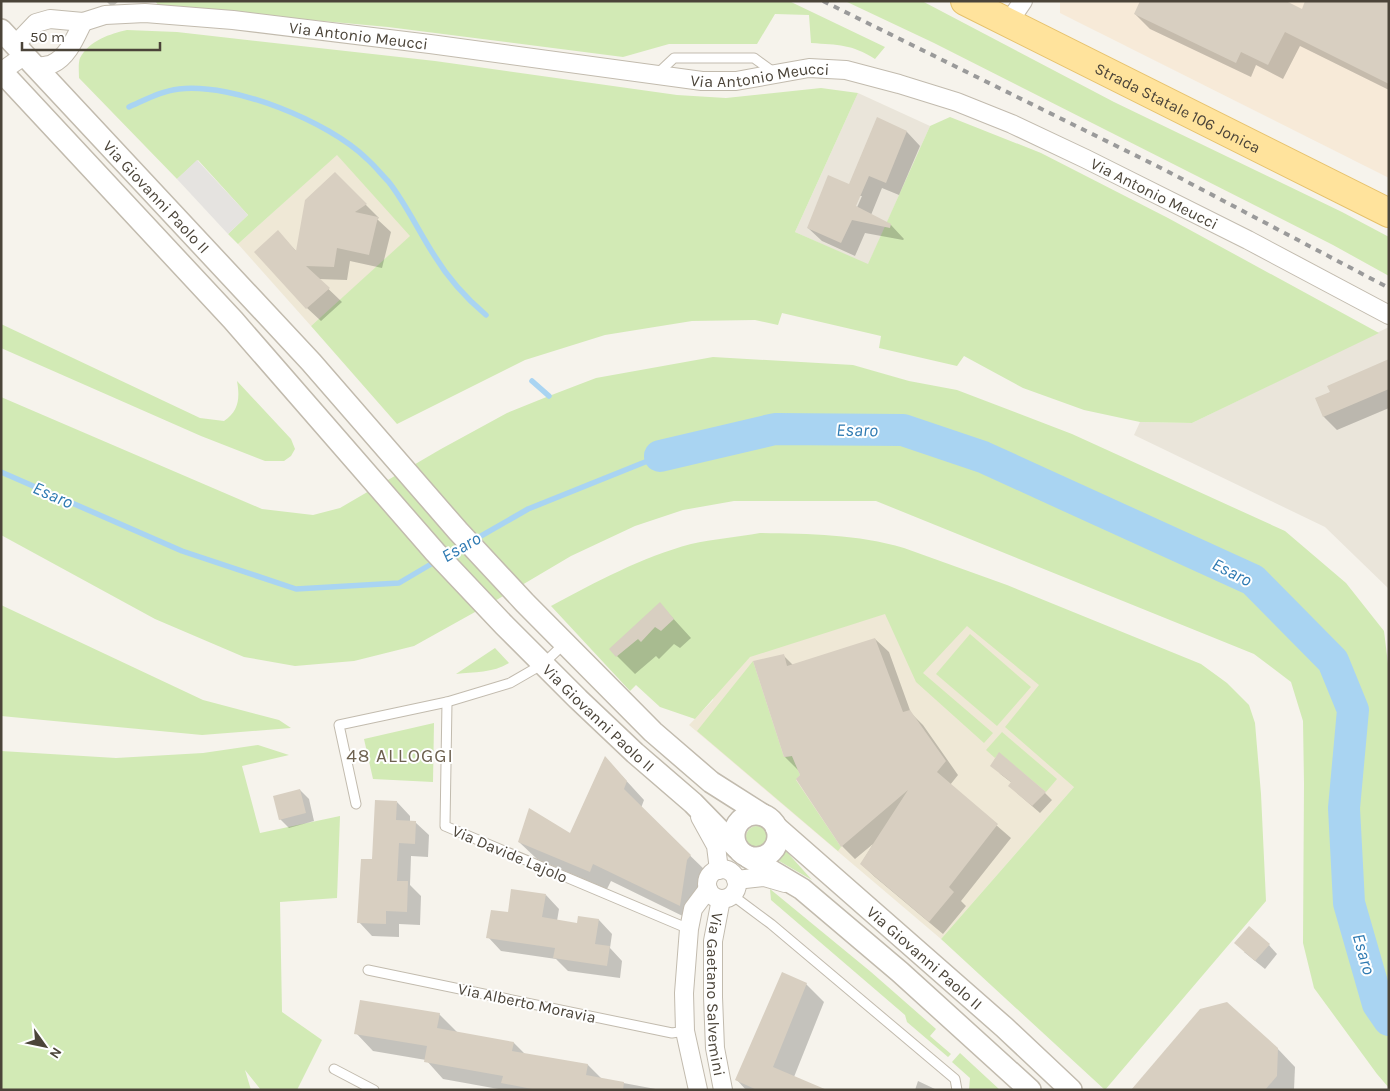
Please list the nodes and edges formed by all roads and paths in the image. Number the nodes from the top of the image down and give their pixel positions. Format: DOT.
graph roads {
  1 [pos="965,1"];
  2 [pos="1023,1"];
  3 [pos="83,22"];
  4 [pos="1008,23"];
  5 [pos="19,49"];
  6 [pos="2,71"];
  7 [pos="1389,213"];
  8 [pos="1389,316"];
  9 [pos="565,643"];
  10 [pos="543,664"];
  11 [pos="447,702"];
  12 [pos="693,803"];
  13 [pos="356,804"];
  14 [pos="770,821"];
  15 [pos="742,852"];
  16 [pos="802,889"];
  17 [pos="724,891"];
  18 [pos="689,929"];
  19 [pos="368,970"];
  20 [pos="686,1031"];
  21 [pos="334,1070"];
  22 [pos="374,1090"];
  23 [pos="698,1090"];
  24 [pos="723,1090"];
  25 [pos="957,1090"];
  26 [pos="1030,1090"];
  27 [pos="1071,1090"];
  1 -- 4 [label="main road, Strada Statale 106 Jonica"];
  2 -- 4 [label="street"];
  3 -- 5 [label="street"];
  3 -- 5 [label="street"];
  3 -- 8 [label="street, Via Antonio Meucci"];
  4 -- 7 [label="main road, Strada Statale 106 Jonica"];
  5 -- 6 [label="street"];
  5 -- 9 [label="street, Via Giovanni Paolo II"];
  6 -- 10 [label="street, Via Giovanni Paolo II"];
  9 -- 10 [label="lane"];
  9 -- 14 [label="street, Via Giovanni Paolo II"];
  10 -- 11 [label="lane"];
  10 -- 12 [label="street, Via Giovanni Paolo II"];
  11 -- 13 [label="lane"];
  11 -- 18 [label="lane, Via Davide Lajolo"];
  12 -- 15 [label="street, Via Giovanni Paolo II"];
  12 -- 17 [label="street"];
  14 -- 15 [label="street"];
  14 -- 15 [label="street"];
  14 -- 27 [label="street, Via Giovanni Paolo II"];
  15 -- 16 [label="street, Via Giovanni Paolo II"];
  16 -- 17 [label="street"];
  16 -- 26 [label="street, Via Giovanni Paolo II"];
  17 -- 18 [label="street"];
  17 -- 24 [label="street, Via Gaetano Salvemini"];
  17 -- 25 [label="lane"];
  18 -- 20 [label="street"];
  19 -- 20 [label="lane, Via Alberto Moravia"];
  20 -- 23 [label="street"];
  21 -- 22 [label="lane"];
}
